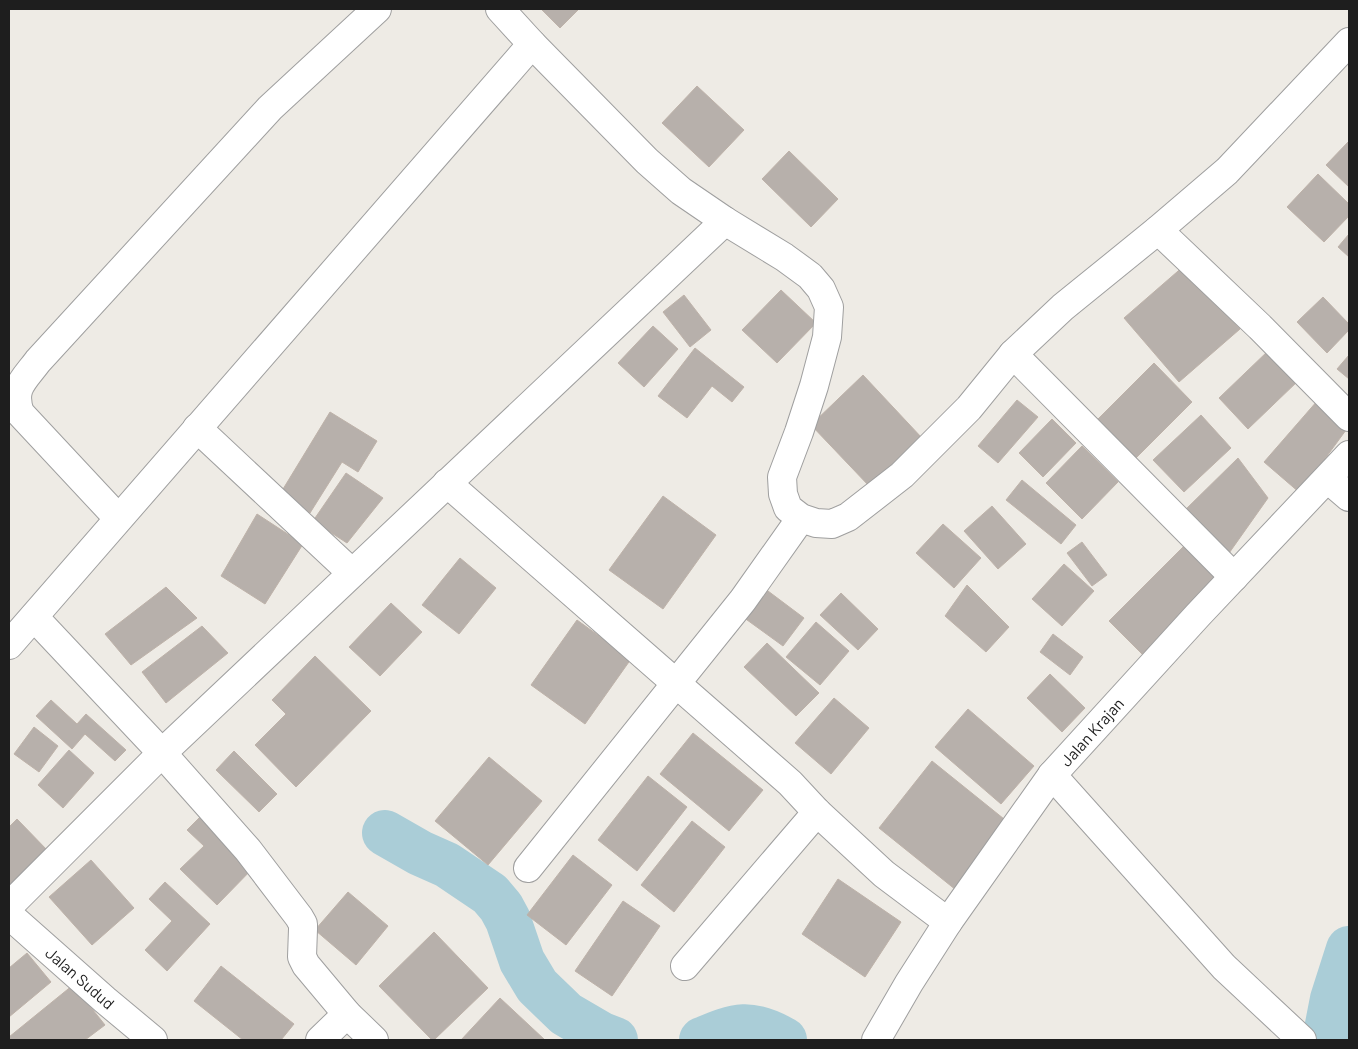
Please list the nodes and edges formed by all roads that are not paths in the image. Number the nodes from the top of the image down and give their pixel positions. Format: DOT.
graph roads {
  1 [pos="377,9"];
  2 [pos="500,9"];
  3 [pos="1349,42"];
  4 [pos="532,44"];
  5 [pos="725,221"];
  6 [pos="1158,230"];
  7 [pos="1013,354"];
  8 [pos="1349,418"];
  9 [pos="197,428"];
  10 [pos="1349,455"];
  11 [pos="1328,479"];
  12 [pos="447,483"];
  13 [pos="1349,497"];
  14 [pos="118,518"];
  15 [pos="801,518"];
  16 [pos="352,573"];
  17 [pos="1234,577"];
  18 [pos="34,616"];
  19 [pos="9,645"];
  20 [pos="676,684"];
  21 [pos="162,753"];
  22 [pos="1052,775"];
  23 [pos="818,812"];
  24 [pos="528,868"];
  25 [pos="9,906"];
  26 [pos="9,915"];
  27 [pos="948,922"];
  28 [pos="685,966"];
  29 [pos="347,1014"];
  30 [pos="153,1040"];
  31 [pos="320,1040"];
  32 [pos="374,1040"];
  33 [pos="876,1040"];
  34 [pos="1302,1040"];
  1 -- 14 [label="street"];
  2 -- 4 [label="street"];
  3 -- 6 [label="street"];
  4 -- 5 [label="street"];
  4 -- 9 [label="street"];
  5 -- 12 [label="street"];
  5 -- 15 [label="street"];
  6 -- 7 [label="street"];
  6 -- 8 [label="street"];
  7 -- 15 [label="street"];
  7 -- 17 [label="street"];
  9 -- 14 [label="street"];
  9 -- 16 [label="street"];
  10 -- 11 [label="street, Jalan Krajan"];
  11 -- 13 [label="street"];
  11 -- 17 [label="street, Jalan Krajan"];
  12 -- 16 [label="street"];
  12 -- 20 [label="street"];
  14 -- 18 [label="street"];
  15 -- 20 [label="street"];
  16 -- 21 [label="street"];
  17 -- 22 [label="street, Jalan Krajan"];
  18 -- 19 [label="street"];
  18 -- 21 [label="street"];
  20 -- 23 [label="street"];
  20 -- 24 [label="street"];
  21 -- 25 [label="street"];
  21 -- 29 [label="street"];
  22 -- 27 [label="street, Jalan Krajan"];
  22 -- 34 [label="street"];
  23 -- 27 [label="street"];
  23 -- 28 [label="street"];
  26 -- 30 [label="street, Jalan Sudud"];
  27 -- 33 [label="street, Jalan Krajan"];
  29 -- 31 [label="street"];
  29 -- 32 [label="street"];
}
